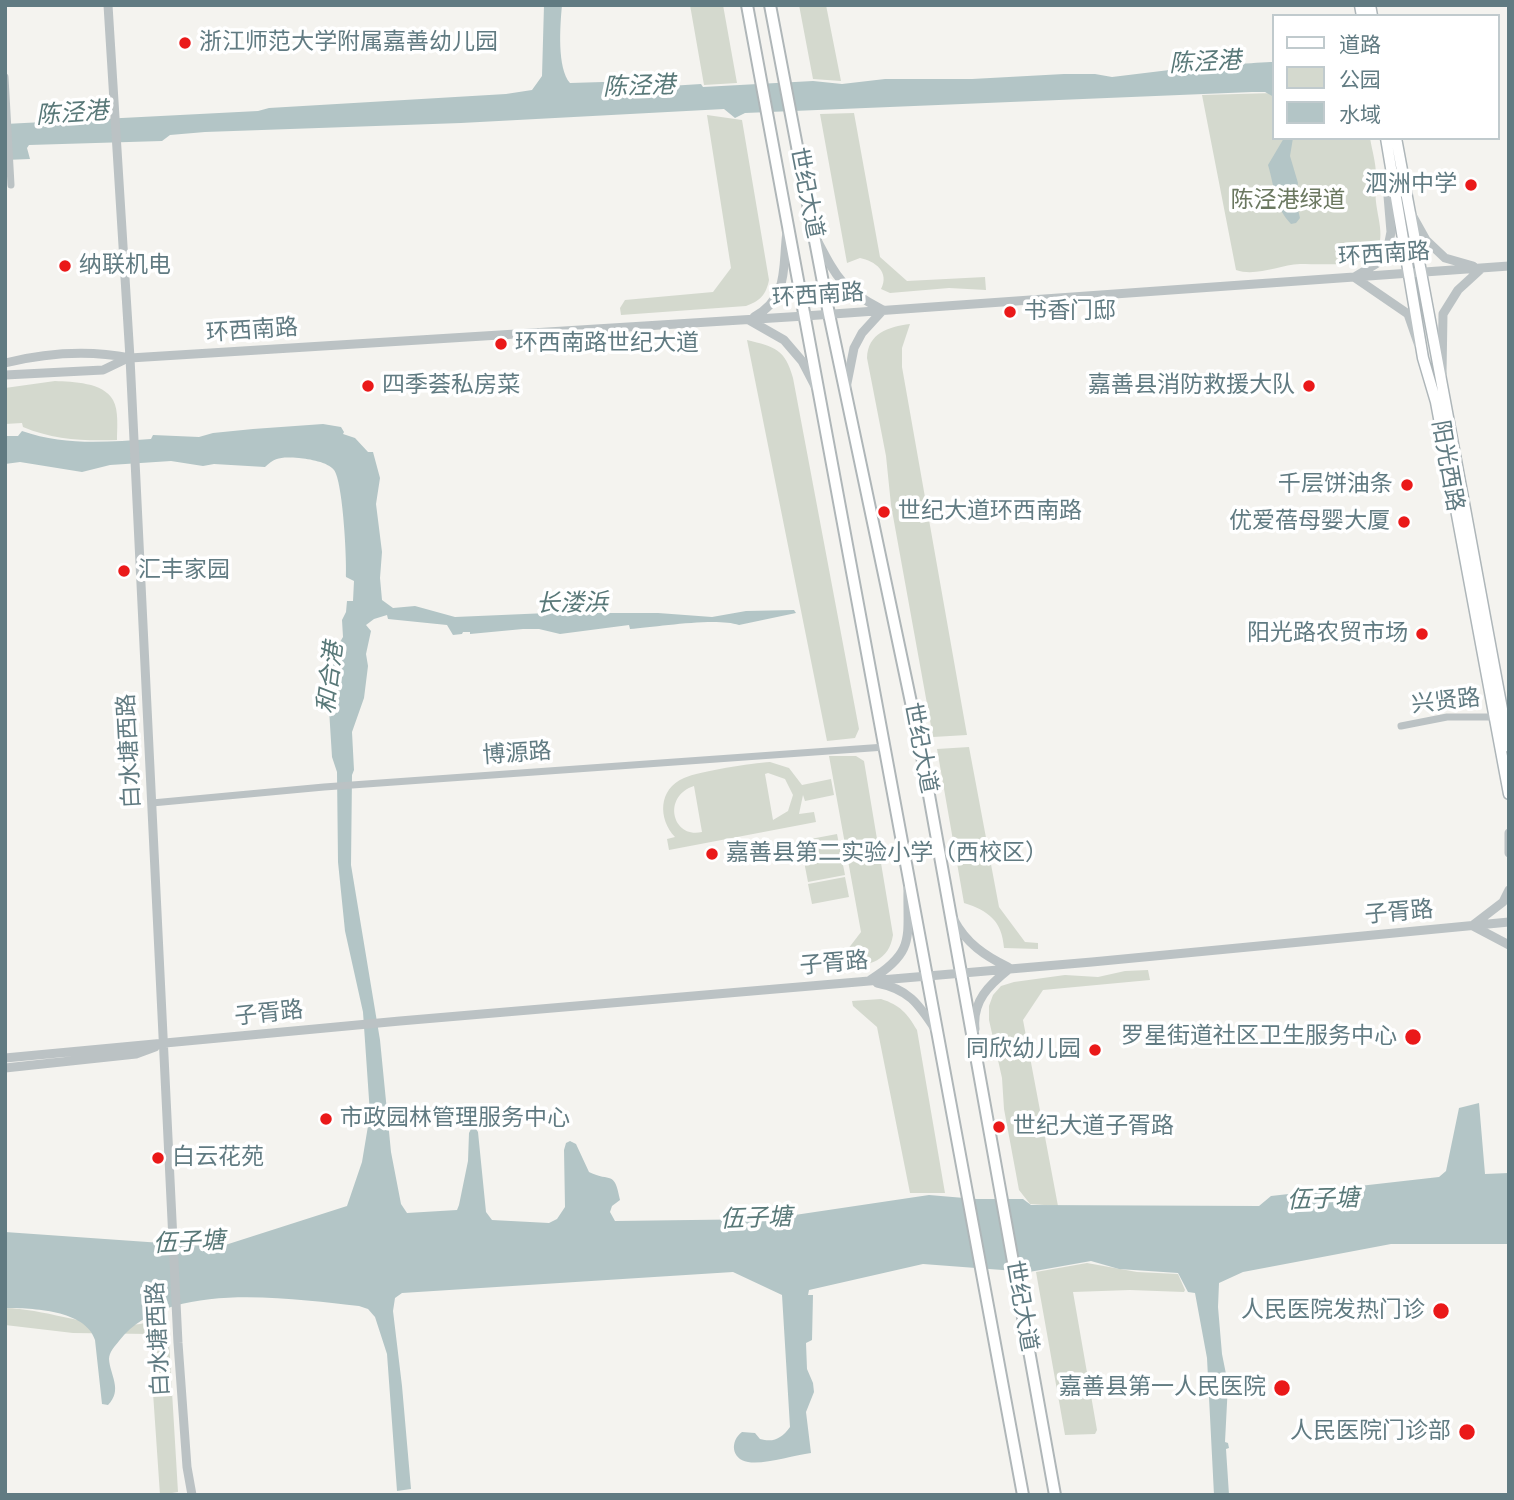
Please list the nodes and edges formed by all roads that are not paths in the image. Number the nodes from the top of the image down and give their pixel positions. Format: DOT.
graph roads {
  1 [pos="108,5"];
  2 [pos="747,5"];
  3 [pos="770,5"];
  4 [pos="5,77"];
  5 [pos="1386,140"];
  6 [pos="1396,140"];
  7 [pos="1392,175"];
  8 [pos="11,185"];
  9 [pos="1412,214"];
  10 [pos="788,225"];
  11 [pos="814,234"];
  12 [pos="1509,266"];
  13 [pos="1482,268"];
  14 [pos="1422,272"];
  15 [pos="1409,273"];
  16 [pos="1354,277"];
  17 [pos="883,310"];
  18 [pos="829,314"];
  19 [pos="805,316"];
  20 [pos="749,320"];
  21 [pos="130,358"];
  22 [pos="1423,358"];
  23 [pos="5,362"];
  24 [pos="5,375"];
  25 [pos="1441,382"];
  26 [pos="845,391"];
  27 [pos="820,396"];
  28 [pos="1502,716"];
  29 [pos="1401,726"];
  30 [pos="885,747"];
  31 [pos="1509,747"];
  32 [pos="1509,794"];
  33 [pos="152,803"];
  34 [pos="1509,833"];
  35 [pos="1509,853"];
  36 [pos="908,874"];
  37 [pos="1509,890"];
  38 [pos="951,915"];
  39 [pos="1509,922"];
  40 [pos="1472,926"];
  41 [pos="1509,945"];
  42 [pos="1010,967"];
  43 [pos="961,972"];
  44 [pos="928,976"];
  45 [pos="869,981"];
  46 [pos="938,1034"];
  47 [pos="163,1044"];
  48 [pos="5,1058"];
  49 [pos="977,1063"];
  50 [pos="5,1068"];
  51 [pos="192,1495"];
  52 [pos="1023,1495"];
  53 [pos="1055,1495"];
  1 -- 21 [label="street, 白水塘西路"];
  2 -- 10 [label="main road, 世纪大道"];
  3 -- 11 [label="main road, 世纪大道"];
  4 -- 8 [label="street"];
  5 -- 7 [label="main road, 阳光西路"];
  6 -- 9 [label="main road, 阳光西路"];
  7 -- 15 [label="main road, 阳光西路"];
  7 -- 16 [label="street"];
  9 -- 13 [label="street"];
  9 -- 14 [label="main road, 阳光西路"];
  10 -- 19 [label="main road, 世纪大道"];
  10 -- 20 [label="street"];
  11 -- 17 [label="street"];
  11 -- 18 [label="main road, 世纪大道"];
  12 -- 13 [label="street, 环西南路"];
  13 -- 14 [label="street, 环西南路"];
  13 -- 25 [label="street"];
  14 -- 15 [label="street, 环西南路"];
  14 -- 25 [label="main road, 阳光西路"];
  15 -- 16 [label="street, 环西南路"];
  15 -- 22 [label="main road, 阳光西路"];
  16 -- 17 [label="street, 环西南路"];
  16 -- 22 [label="street"];
  17 -- 18 [label="street, 环西南路"];
  17 -- 26 [label="street"];
  18 -- 19 [label="street, 环西南路"];
  18 -- 26 [label="main road, 世纪大道"];
  19 -- 20 [label="street, 环西南路"];
  19 -- 27 [label="main road, 世纪大道"];
  20 -- 21 [label="street, 环西南路"];
  20 -- 27 [label="street"];
  21 -- 23 [label="street, 环西南路"];
  21 -- 24 [label="street, 环西南路"];
  21 -- 33 [label="street, 白水塘西路"];
  22 -- 28 [label="main road, 阳光西路"];
  25 -- 28 [label="main road, 阳光西路"];
  26 -- 38 [label="main road, 世纪大道"];
  27 -- 30 [label="main road, 世纪大道"];
  28 -- 29 [label="street, 兴贤路"];
  28 -- 31 [label="main road, 阳光西路"];
  28 -- 32 [label="main road, 阳光西路"];
  30 -- 33 [label="street, 博源路"];
  30 -- 36 [label="main road, 世纪大道"];
  33 -- 47 [label="street, 白水塘西路"];
  34 -- 35 [label="street"];
  36 -- 44 [label="main road, 世纪大道"];
  36 -- 45 [label="street"];
  37 -- 40 [label="street"];
  38 -- 42 [label="street"];
  38 -- 43 [label="main road, 世纪大道"];
  39 -- 40 [label="street, 子胥路"];
  40 -- 41 [label="street"];
  40 -- 42 [label="street, 子胥路"];
  42 -- 43 [label="street, 子胥路"];
  42 -- 49 [label="street"];
  43 -- 44 [label="street, 子胥路"];
  43 -- 49 [label="main road, 世纪大道"];
  44 -- 45 [label="street, 子胥路"];
  44 -- 46 [label="main road, 世纪大道"];
  45 -- 46 [label="street"];
  45 -- 47 [label="street, 子胥路"];
  46 -- 52 [label="main road, 世纪大道"];
  47 -- 48 [label="street, 子胥路"];
  47 -- 50 [label="street, 子胥路"];
  47 -- 51 [label="street, 白水塘西路"];
  49 -- 53 [label="main road, 世纪大道"];
}
